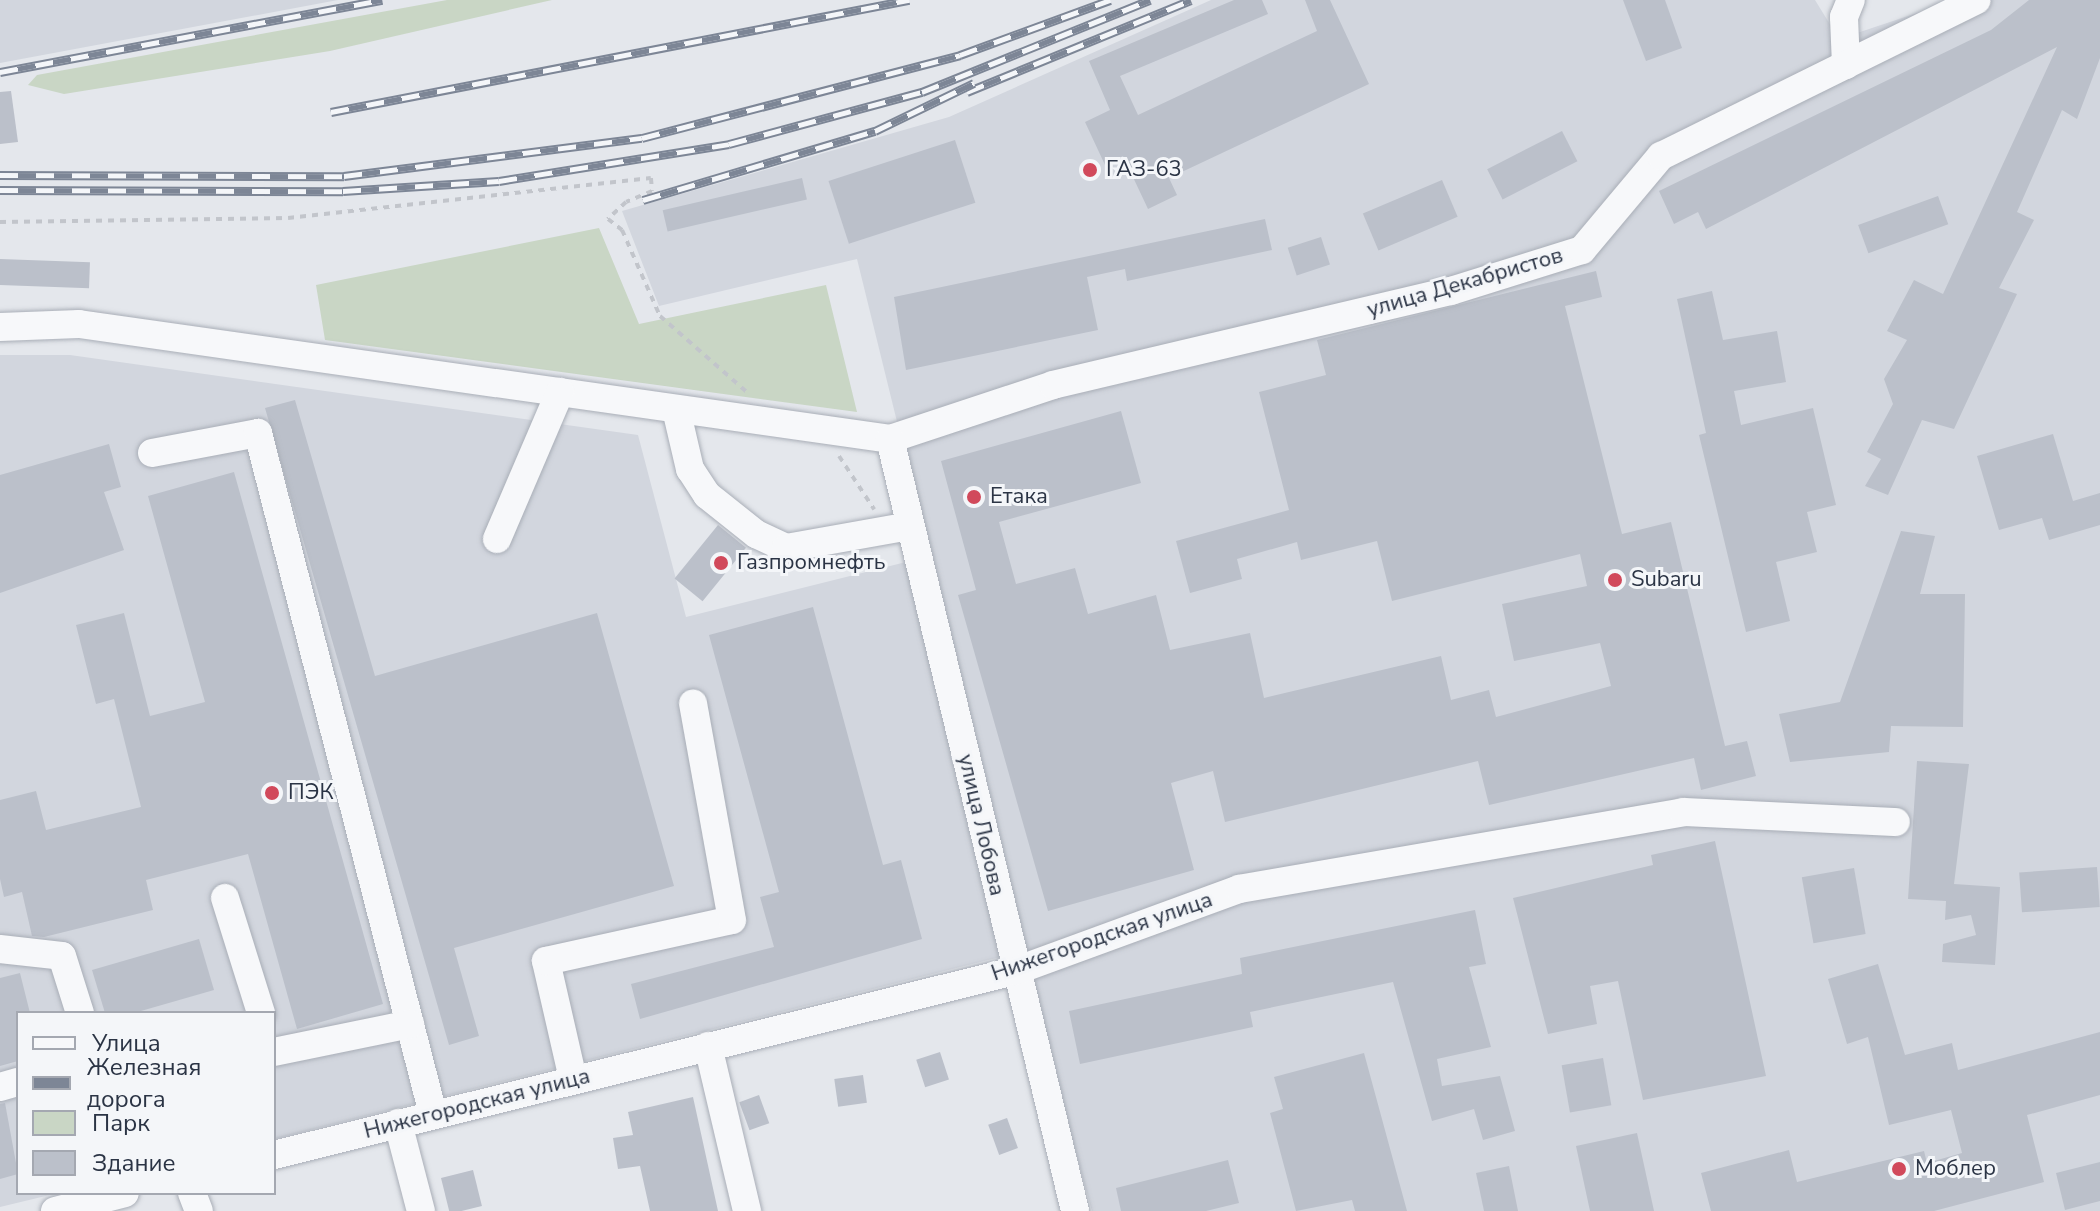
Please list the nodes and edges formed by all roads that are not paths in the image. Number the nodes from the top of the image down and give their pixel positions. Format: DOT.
graph roads {
  1 [pos="1851,0"];
  2 [pos="1976,0"];
  3 [pos="1846,65"];
  4 [pos="0,327"];
  5 [pos="560,392"];
  6 [pos="676,409"];
  7 [pos="890,439"];
  8 [pos="152,453"];
  9 [pos="899,529"];
  10 [pos="497,539"];
  11 [pos="693,703"];
  12 [pos="1896,822"];
  13 [pos="225,898"];
  14 [pos="0,949"];
  15 [pos="1015,971"];
  16 [pos="79,1011"];
  17 [pos="260,1011"];
  18 [pos="410,1024"];
  19 [pos="708,1046"];
  20 [pos="276,1052"];
  21 [pos="573,1079"];
  22 [pos="433,1114"];
  23 [pos="398,1123"];
  24 [pos="276,1154"];
  25 [pos="117,1195"];
  26 [pos="55,1211"];
  27 [pos="421,1211"];
  28 [pos="747,1211"];
  29 [pos="1075,1211"];
  1 -- 3 [label="street"];
  2 -- 3 [label="street, улица Декабристов"];
  3 -- 7 [label="street, улица Декабристов"];
  4 -- 5 [label="street"];
  5 -- 6 [label="street"];
  5 -- 10 [label="street"];
  6 -- 7 [label="street"];
  6 -- 9 [label="street"];
  7 -- 9 [label="street, улица Лобова"];
  8 -- 18 [label="street"];
  9 -- 15 [label="street, улица Лобова"];
  11 -- 21 [label="street"];
  12 -- 15 [label="street, Нижегородская улица"];
  13 -- 17 [label="street"];
  14 -- 16 [label="street"];
  15 -- 19 [label="street, Нижегородская улица"];
  15 -- 29 [label="street, улица Лобова"];
  18 -- 20 [label="street"];
  18 -- 22 [label="street"];
  19 -- 21 [label="street, Нижегородская улица"];
  19 -- 28 [label="street"];
  21 -- 22 [label="street, Нижегородская улица"];
  22 -- 23 [label="street, Нижегородская улица"];
  23 -- 24 [label="street, Нижегородская улица"];
  23 -- 27 [label="street"];
  25 -- 26 [label="street"];
}
